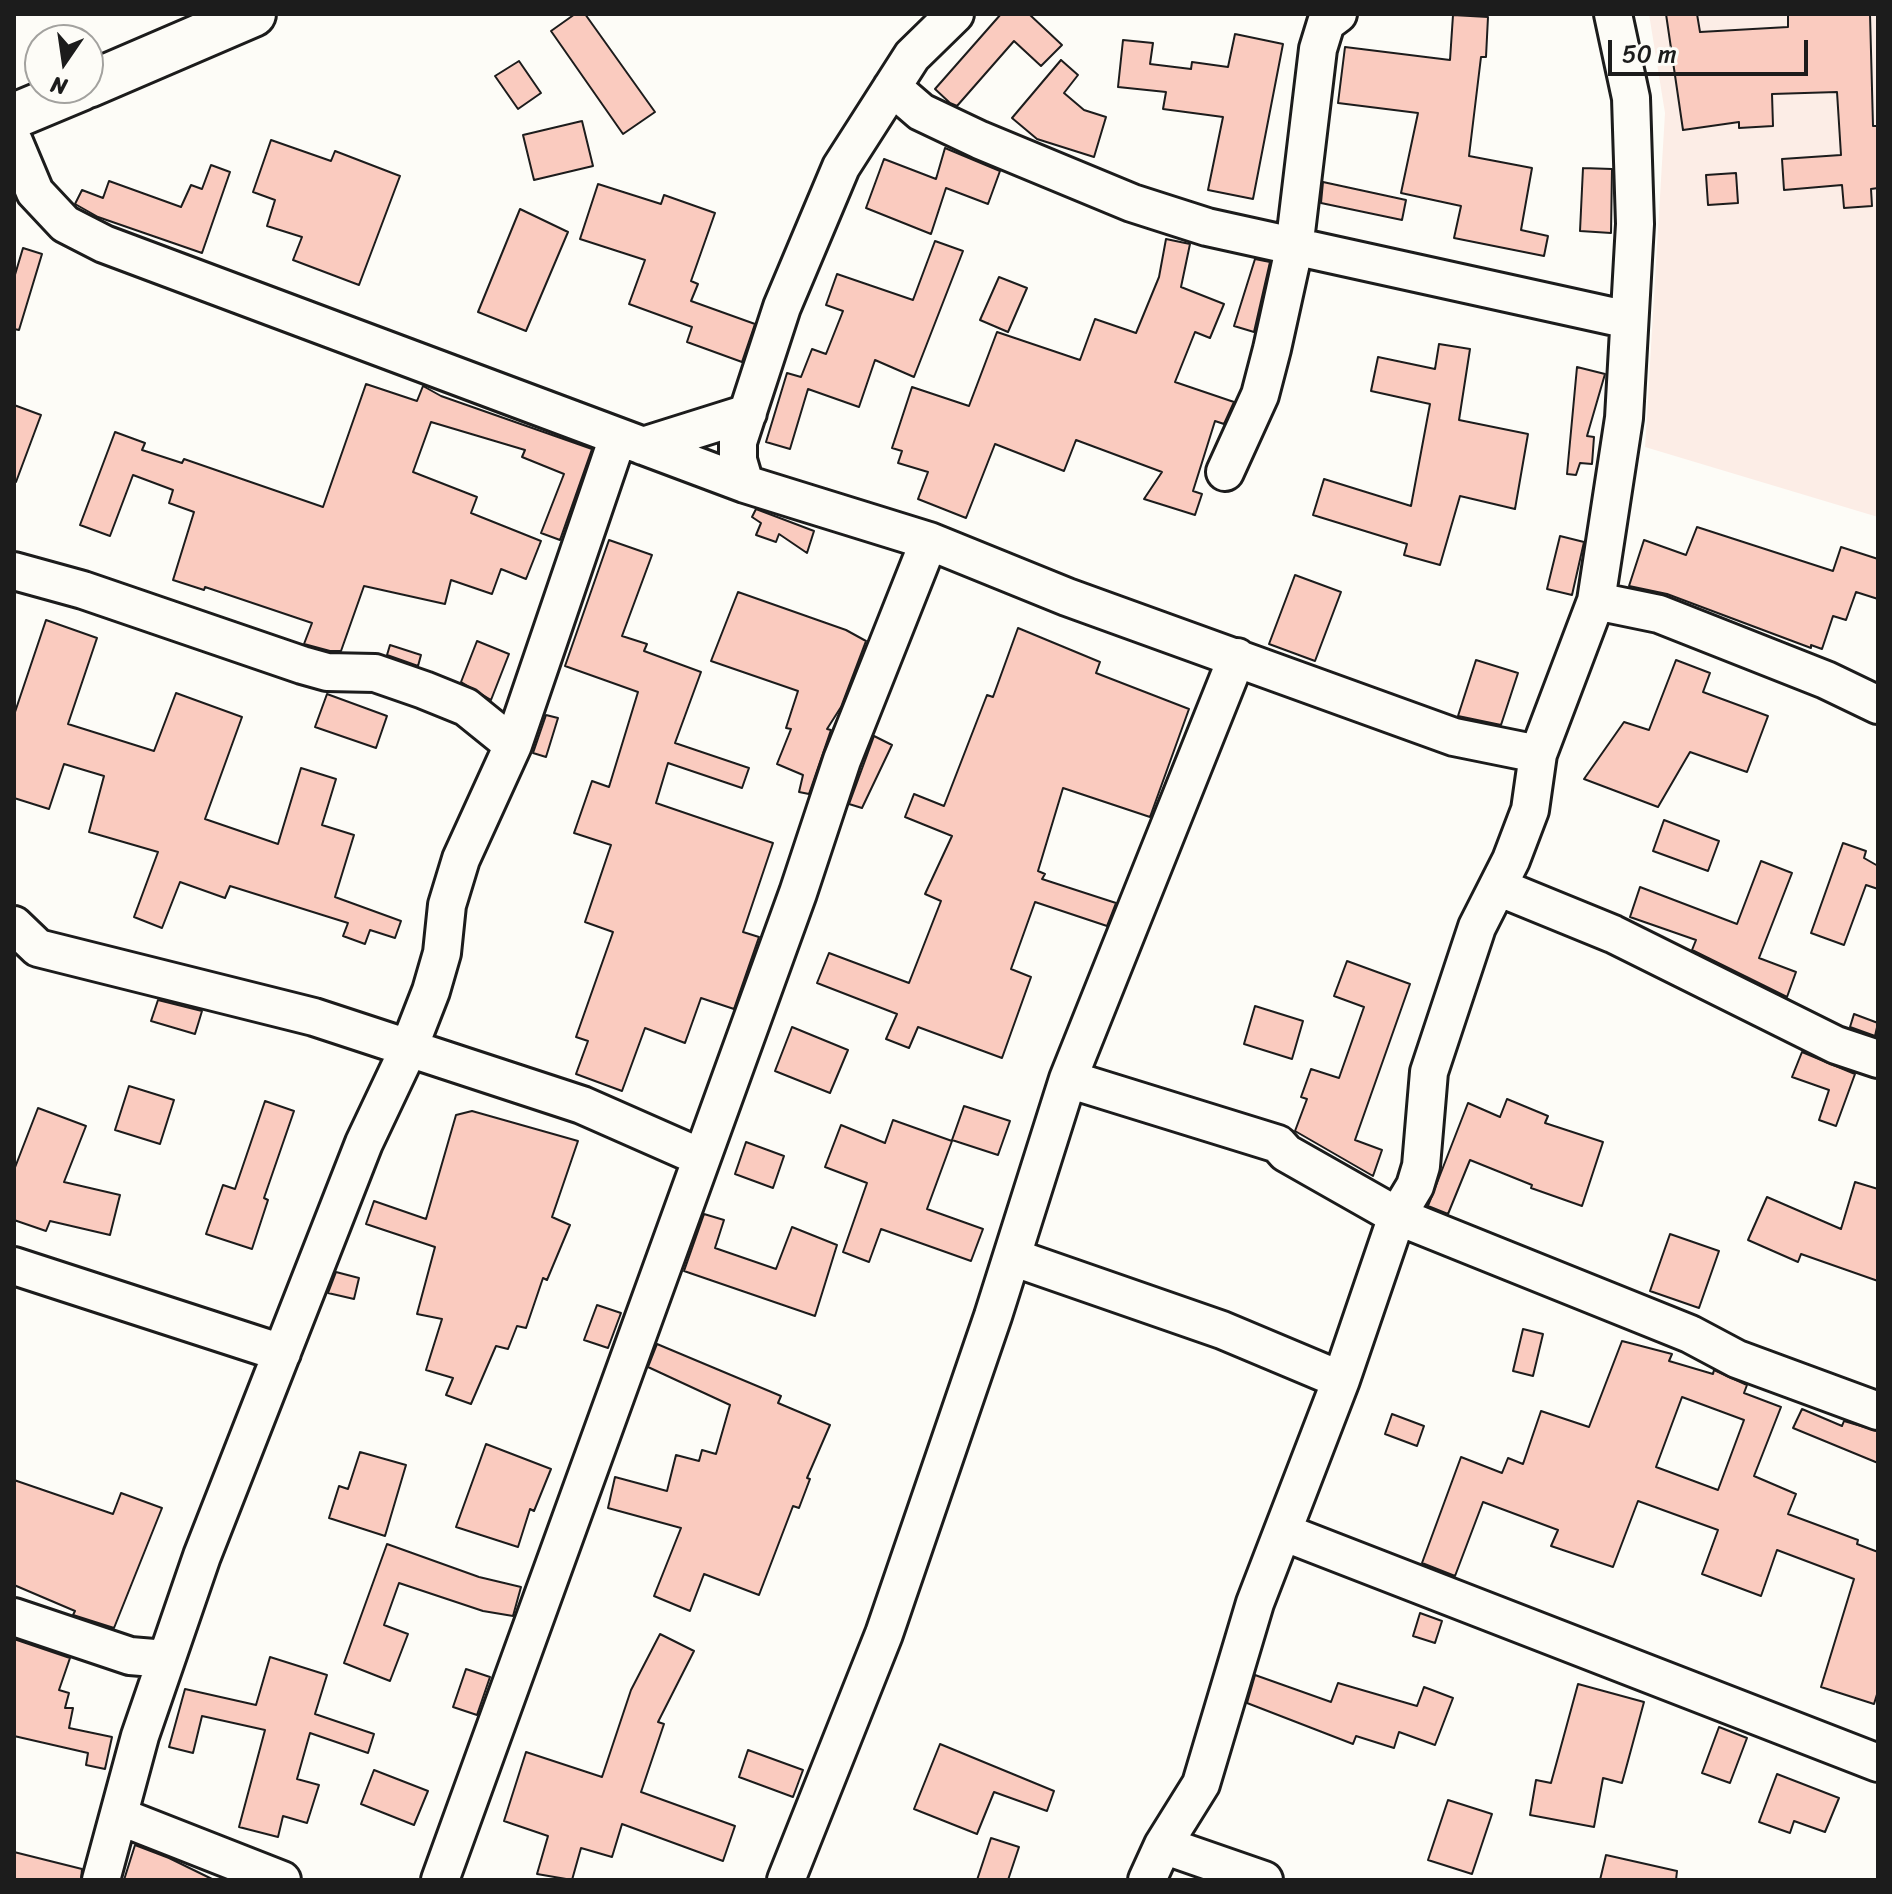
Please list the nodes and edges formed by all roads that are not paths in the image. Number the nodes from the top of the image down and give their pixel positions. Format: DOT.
graph roads {
  1 [pos="253,14"];
  2 [pos="955,14"];
  3 [pos="1338,14"];
  4 [pos="1613,14"];
  5 [pos="104,78"];
  6 [pos="892,87"];
  7 [pos="43,104"];
  8 [pos="14,116"];
  9 [pos="14,142"];
  10 [pos="1294,249"];
  11 [pos="1629,320"];
  12 [pos="748,413"];
  13 [pos="630,442"];
  14 [pos="1225,472"];
  15 [pos="745,484"];
  16 [pos="929,541"];
  17 [pos="14,571"];
  18 [pos="1596,601"];
  19 [pos="1237,657"];
  20 [pos="1878,705"];
  21 [pos="513,745"];
  22 [pos="1538,754"];
  23 [pos="1498,887"];
  24 [pos="14,925"];
  25 [pos="408,1050"];
  26 [pos="1878,1059"];
  27 [pos="1068,1079"];
  28 [pos="700,1157"];
  29 [pos="1397,1216"];
  30 [pos="1012,1257"];
  31 [pos="14,1266"];
  32 [pos="282,1353"];
  33 [pos="1341,1380"];
  34 [pos="1878,1411"];
  35 [pos="1283,1532"];
  36 [pos="14,1617"];
  37 [pos="166,1659"];
  38 [pos="1878,1763"];
  39 [pos="119,1816"];
  40 [pos="1163,1845"];
  41 [pos="101,1880"];
  42 [pos="282,1880"];
  43 [pos="440,1880"];
  44 [pos="786,1880"];
  45 [pos="1147,1880"];
  46 [pos="1264,1880"];
  1 -- 5 [label="main road"];
  2 -- 6 [label="street"];
  3 -- 10 [label="street"];
  4 -- 11 [label="street"];
  6 -- 10 [label="street"];
  6 -- 12 [label="street"];
  7 -- 8 [label="main road"];
  9 -- 13 [label="street"];
  10 -- 11 [label="street"];
  10 -- 14 [label="street"];
  11 -- 18 [label="street"];
  12 -- 13 [label="street"];
  12 -- 15 [label="street"];
  13 -- 15 [label="street"];
  13 -- 21 [label="street"];
  15 -- 16 [label="street"];
  16 -- 19 [label="street"];
  16 -- 28 [label="street"];
  17 -- 21 [label="street"];
  18 -- 20 [label="street"];
  18 -- 22 [label="street"];
  19 -- 22 [label="street"];
  19 -- 27 [label="street"];
  21 -- 25 [label="street"];
  22 -- 23 [label="street"];
  23 -- 26 [label="street"];
  23 -- 29 [label="street"];
  24 -- 25 [label="street"];
  25 -- 28 [label="street"];
  25 -- 32 [label="street"];
  27 -- 29 [label="street"];
  27 -- 30 [label="street"];
  28 -- 43 [label="street"];
  29 -- 33 [label="street"];
  29 -- 34 [label="street"];
  30 -- 33 [label="street"];
  30 -- 44 [label="street"];
  31 -- 32 [label="street"];
  32 -- 37 [label="street"];
  33 -- 35 [label="street"];
  35 -- 38 [label="street"];
  35 -- 40 [label="street"];
  36 -- 37 [label="street"];
  37 -- 39 [label="street"];
  39 -- 41 [label="street"];
  39 -- 42 [label="street"];
  40 -- 45 [label="street"];
  40 -- 46 [label="street"];
}
